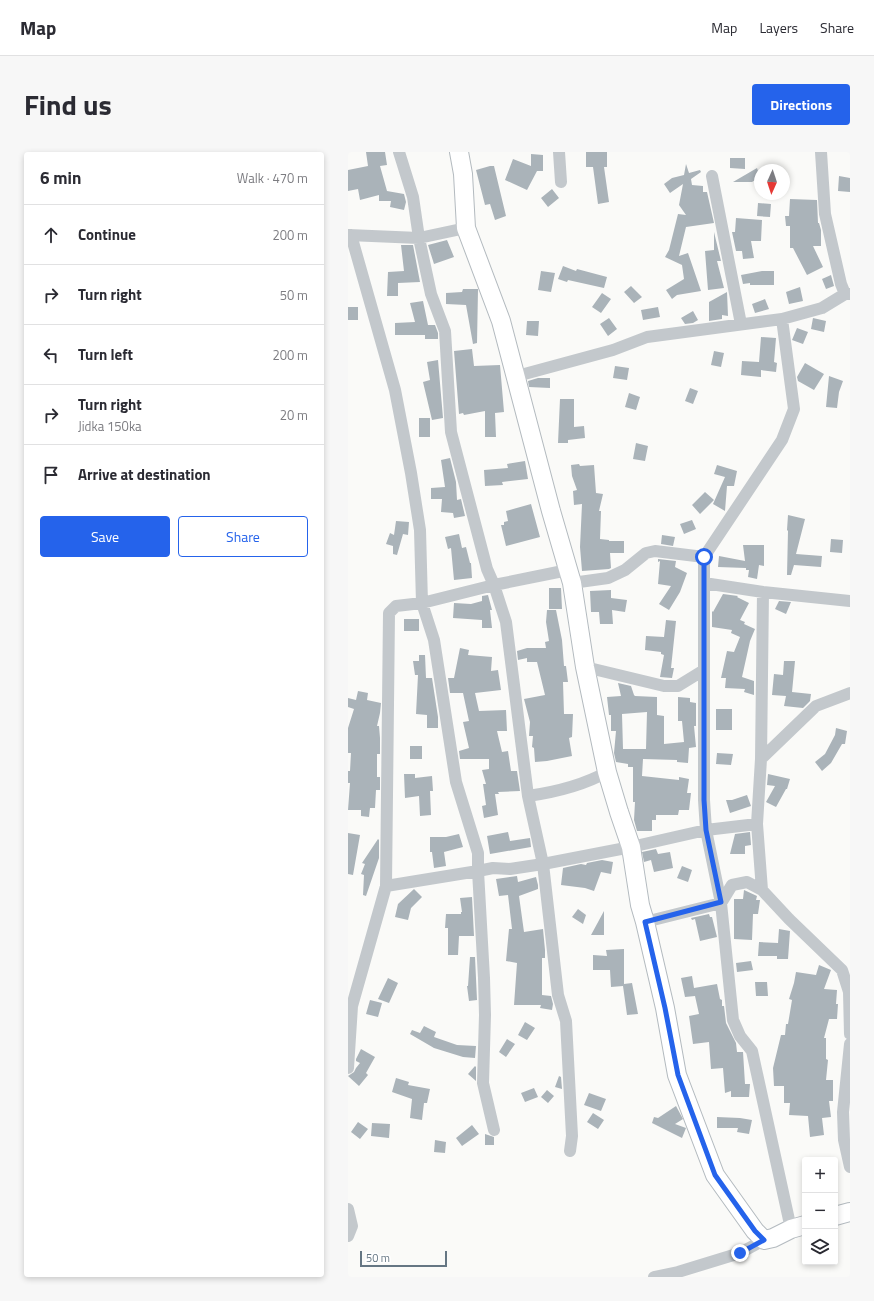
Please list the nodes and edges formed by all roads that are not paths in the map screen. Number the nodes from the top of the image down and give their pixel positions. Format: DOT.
graph roads {
  1 [pos="399,152"];
  2 [pos="459,152"];
  3 [pos="559,152"];
  4 [pos="822,152"];
  5 [pos="712,176"];
  6 [pos="560,182"];
  7 [pos="466,228"];
  8 [pos="349,235"];
  9 [pos="419,238"];
  10 [pos="848,294"];
  11 [pos="782,319"];
  12 [pos="741,324"];
  13 [pos="516,376"];
  14 [pos="704,557"];
  15 [pos="570,577"];
  16 [pos="704,583"];
  17 [pos="494,585"];
  18 [pos="763,592"];
  19 [pos="850,601"];
  20 [pos="422,603"];
  21 [pos="585,667"];
  22 [pos="704,670"];
  23 [pos="850,692"];
  24 [pos="761,759"];
  25 [pos="607,772"];
  26 [pos="528,796"];
  27 [pos="757,824"];
  28 [pos="706,830"];
  29 [pos="631,847"];
  30 [pos="543,864"];
  31 [pos="478,871"];
  32 [pos="386,886"];
  33 [pos="762,890"];
  34 [pos="721,902"];
  35 [pos="645,922"];
  36 [pos="846,967"];
  37 [pos="850,1034"];
  38 [pos="850,1044"];
  39 [pos="348,1068"];
  40 [pos="494,1130"];
  41 [pos="570,1151"];
  42 [pos="850,1167"];
  43 [pos="348,1209"];
  44 [pos="850,1212"];
  45 [pos="838,1215"];
  46 [pos="798,1227"];
  47 [pos="348,1236"];
  48 [pos="764,1240"];
  49 [pos="654,1277"];
  1 -- 9 [label="street"];
  2 -- 7 [label="street"];
  3 -- 6 [label="street"];
  4 -- 10 [label="street"];
  5 -- 12 [label="street"];
  7 -- 9 [label="street"];
  7 -- 13 [label="street"];
  8 -- 9 [label="street"];
  8 -- 20 [label="street"];
  9 -- 17 [label="street"];
  10 -- 11 [label="street"];
  11 -- 12 [label="street"];
  11 -- 14 [label="street"];
  12 -- 13 [label="street"];
  13 -- 15 [label="street"];
  14 -- 15 [label="street"];
  14 -- 16 [label="street"];
  15 -- 17 [label="street"];
  15 -- 21 [label="street"];
  16 -- 18 [label="street"];
  16 -- 22 [label="street"];
  17 -- 20 [label="street"];
  17 -- 26 [label="street"];
  18 -- 19 [label="street"];
  18 -- 24 [label="street"];
  20 -- 31 [label="street"];
  20 -- 32 [label="street"];
  21 -- 22 [label="street"];
  21 -- 25 [label="street"];
  22 -- 28 [label="street"];
  23 -- 24 [label="street"];
  24 -- 27 [label="street"];
  25 -- 26 [label="street"];
  25 -- 29 [label="street"];
  26 -- 30 [label="street"];
  27 -- 28 [label="street"];
  27 -- 33 [label="street"];
  28 -- 29 [label="street"];
  28 -- 34 [label="street"];
  29 -- 30 [label="street"];
  29 -- 35 [label="street"];
  30 -- 31 [label="street"];
  30 -- 41 [label="street"];
  31 -- 32 [label="street"];
  31 -- 40 [label="street"];
  32 -- 39 [label="street"];
  33 -- 34 [label="street"];
  33 -- 36 [label="street"];
  34 -- 35 [label="street"];
  34 -- 46 [label="street"];
  35 -- 48 [label="street"];
  36 -- 37 [label="street"];
  38 -- 42 [label="street"];
  43 -- 47 [label="street"];
  44 -- 45 [label="street"];
  46 -- 48 [label="street"];
  48 -- 49 [label="street"];
}
